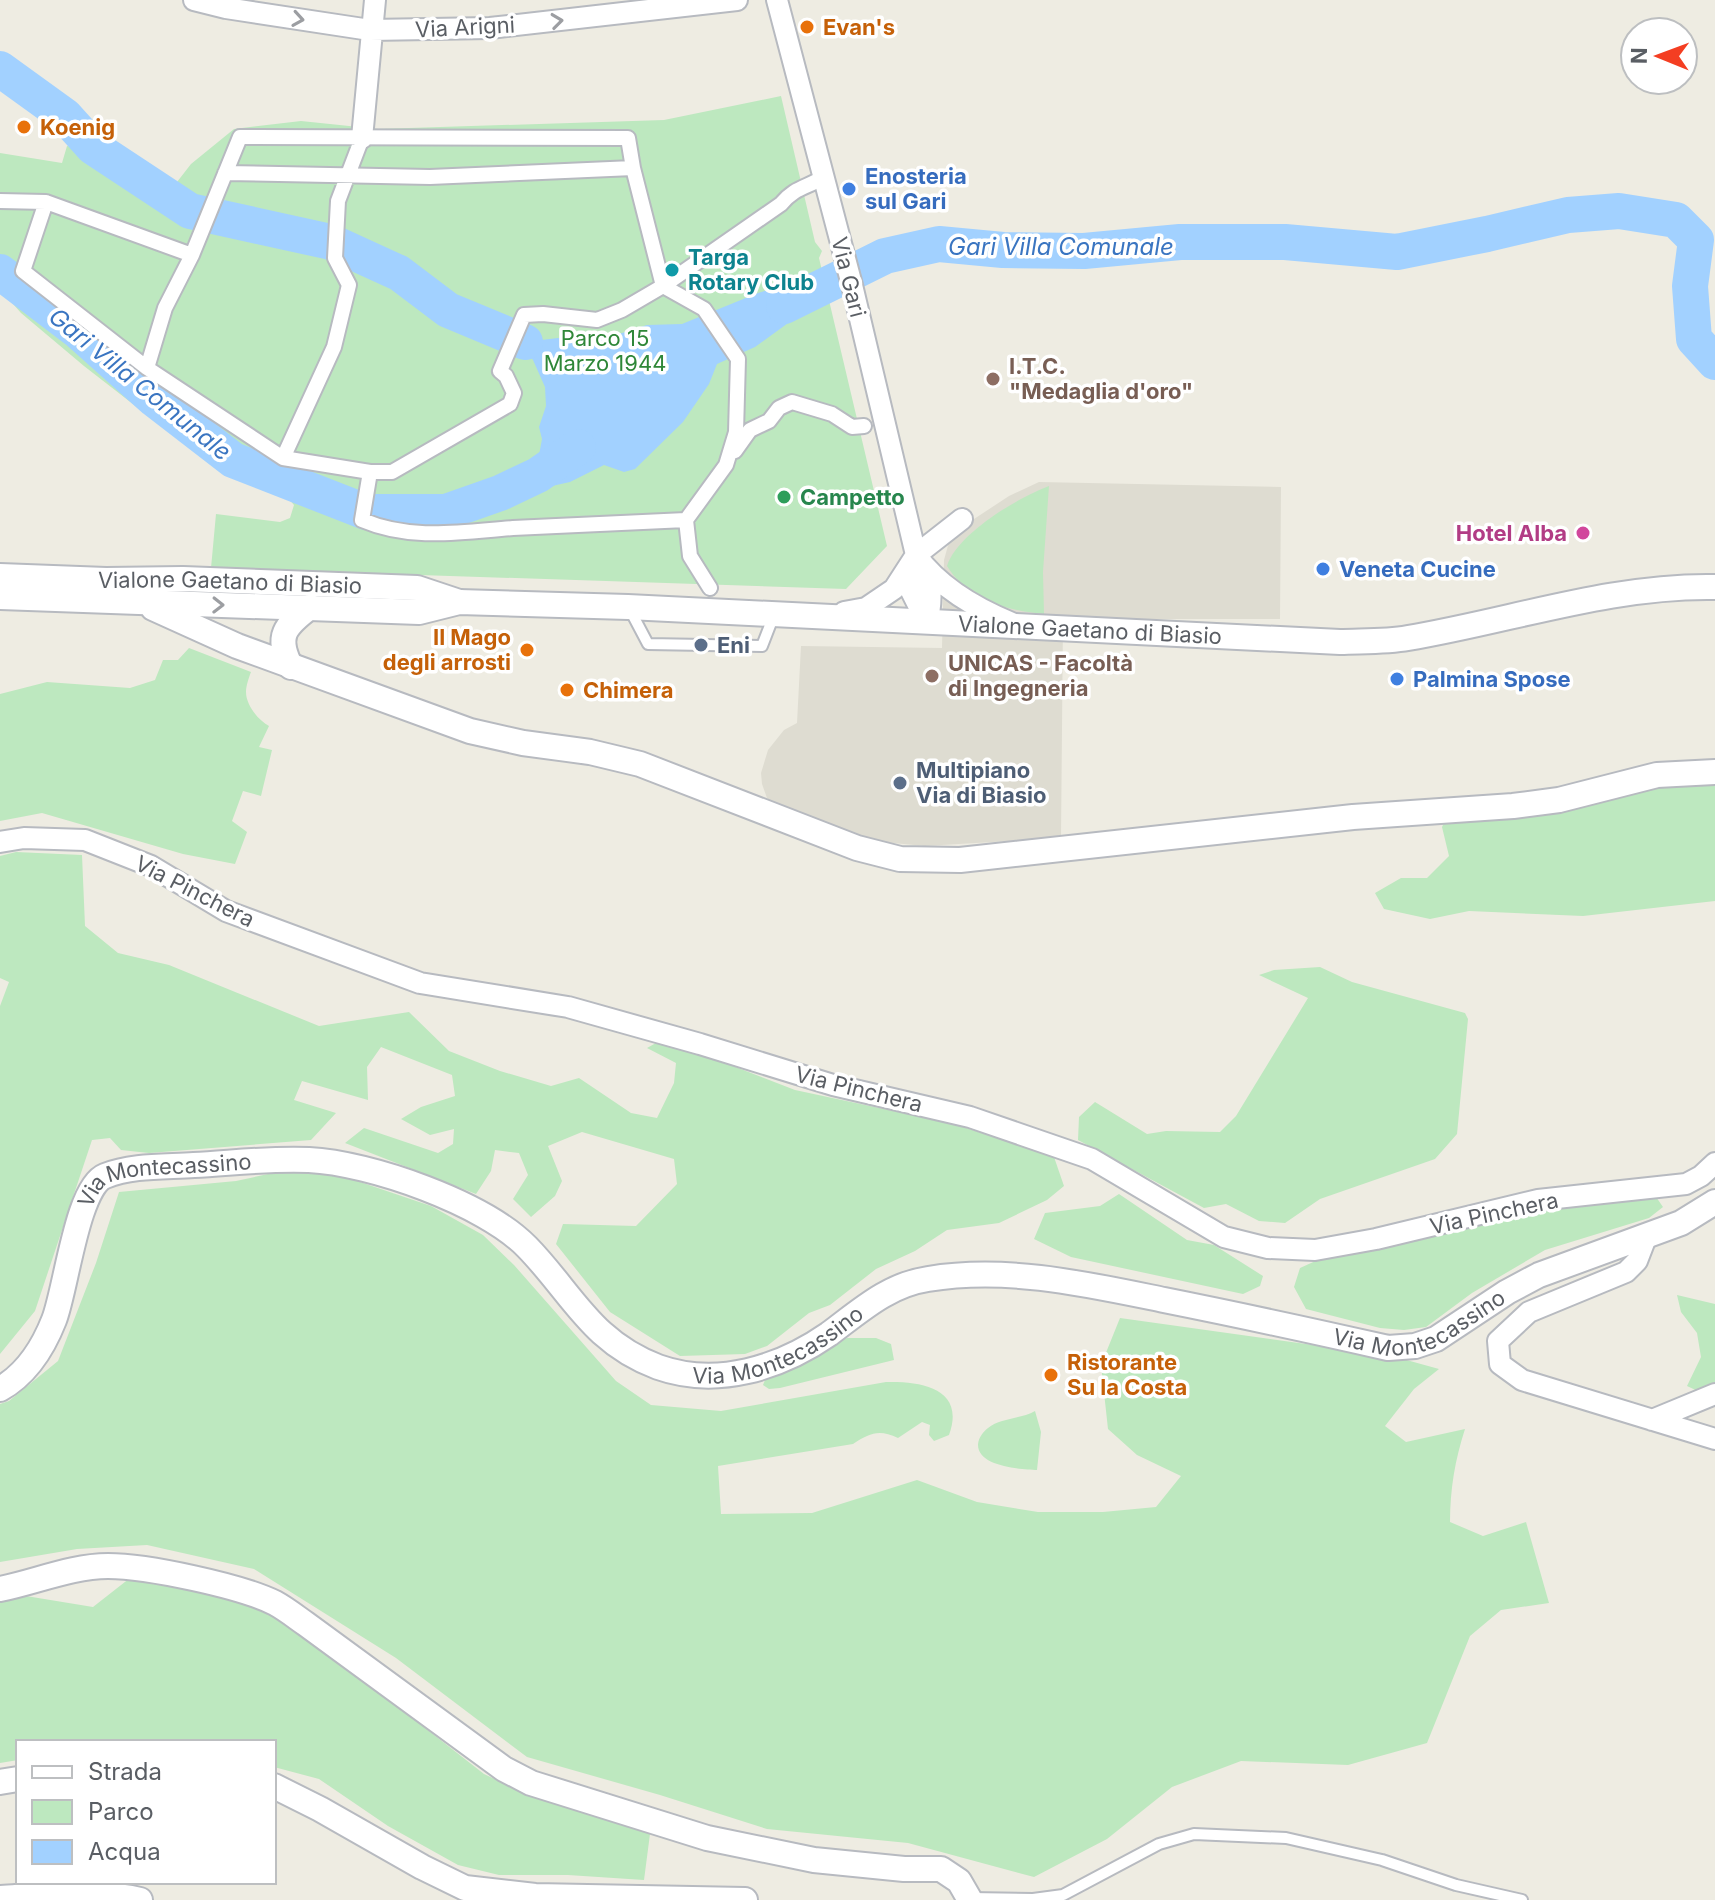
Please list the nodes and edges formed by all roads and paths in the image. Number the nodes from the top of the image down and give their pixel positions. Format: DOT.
graph roads {
  1 [pos="194,0"];
  2 [pos="375,0"];
  3 [pos="737,0"];
  4 [pos="777,0"];
  5 [pos="370,30"];
  6 [pos="362,138"];
  7 [pos="633,168"];
  8 [pos="225,173"];
  9 [pos="345,177"];
  10 [pos="824,177"];
  11 [pos="0,201"];
  12 [pos="46,202"];
  13 [pos="192,255"];
  14 [pos="663,286"];
  15 [pos="147,368"];
  16 [pos="864,426"];
  17 [pos="283,458"];
  18 [pos="726,465"];
  19 [pos="370,472"];
  20 [pos="962,519"];
  21 [pos="686,520"];
  22 [pos="920,561"];
  23 [pos="0,576"];
  24 [pos="76,579"];
  25 [pos="183,579"];
  26 [pos="1715,587"];
  27 [pos="710,588"];
  28 [pos="0,597"];
  29 [pos="459,602"];
  30 [pos="142,603"];
  31 [pos="310,607"];
  32 [pos="628,607"];
  33 [pos="176,611"];
  34 [pos="774,613"];
  35 [pos="824,616"];
  36 [pos="927,623"];
  37 [pos="1024,627"];
  38 [pos="291,667"];
  39 [pos="1715,772"];
  40 [pos="0,842"];
  41 [pos="1715,1163"];
  42 [pos="1715,1202"];
  43 [pos="1647,1235"];
  44 [pos="0,1389"];
  45 [pos="1715,1394"];
  46 [pos="1652,1420"];
  47 [pos="1715,1439"];
  48 [pos="0,1589"];
  49 [pos="276,1787"];
  50 [pos="0,1898"];
  51 [pos="970,1899"];
  52 [pos="140,1900"];
  53 [pos="745,1900"];
  54 [pos="1522,1900"];
  1 -- 5 [label="street, Via Arigni, one-way"];
  2 -- 5 [label="street"];
  5 -- 3 [label="street, Via Arigni, one-way"];
  4 -- 10 [label="street, Via Gari"];
  5 -- 6 [label="street"];
  6 -- 7 [label="street"];
  6 -- 8 [label="street"];
  6 -- 9 [label="street"];
  7 -- 9 [label="street"];
  7 -- 14 [label="street"];
  8 -- 9 [label="street"];
  8 -- 13 [label="street"];
  9 -- 17 [label="street"];
  10 -- 14 [label="street"];
  10 -- 22 [label="street, Via Gari"];
  11 -- 12 [label="street"];
  12 -- 13 [label="street"];
  12 -- 15 [label="street"];
  13 -- 15 [label="street"];
  14 -- 18 [label="street"];
  14 -- 19 [label="street"];
  15 -- 17 [label="street"];
  16 -- 18 [label="street"];
  17 -- 19 [label="street"];
  18 -- 21 [label="street"];
  19 -- 21 [label="street"];
  20 -- 22 [label="street"];
  21 -- 27 [label="street"];
  22 -- 35 [label="street"];
  22 -- 36 [label="street, Via Gari"];
  22 -- 37 [label="street"];
  23 -- 24 [label="street, Vialone Gaetano di Biasio"];
  24 -- 25 [label="street, Vialone Gaetano di Biasio"];
  24 -- 30 [label="street"];
  25 -- 29 [label="street, Vialone Gaetano di Biasio"];
  25 -- 33 [label="street"];
  26 -- 37 [label="street, Vialone Gaetano di Biasio"];
  28 -- 30 [label="street, Vialone Gaetano di Biasio"];
  29 -- 31 [label="street, Vialone Gaetano di Biasio"];
  29 -- 32 [label="street, Vialone Gaetano di Biasio"];
  30 -- 33 [label="street"];
  33 -- 31 [label="street, Vialone Gaetano di Biasio, one-way"];
  31 -- 38 [label="street"];
  32 -- 34 [label="street, Vialone Gaetano di Biasio"];
  32 -- 34 [label="lane"];
  33 -- 38 [label="street"];
  34 -- 35 [label="street, Vialone Gaetano di Biasio"];
  35 -- 36 [label="street, Vialone Gaetano di Biasio"];
  36 -- 37 [label="street, Vialone Gaetano di Biasio"];
  38 -- 39 [label="street"];
  40 -- 41 [label="street, Via Pinchera"];
  42 -- 43 [label="street, Via Montecassino"];
  43 -- 44 [label="street, Via Montecassino"];
  43 -- 46 [label="street"];
  45 -- 46 [label="street"];
  46 -- 47 [label="street"];
  48 -- 51 [label="street"];
  49 -- 53 [label="street"];
  50 -- 52 [label="street"];
  51 -- 54 [label="lane"];
}
